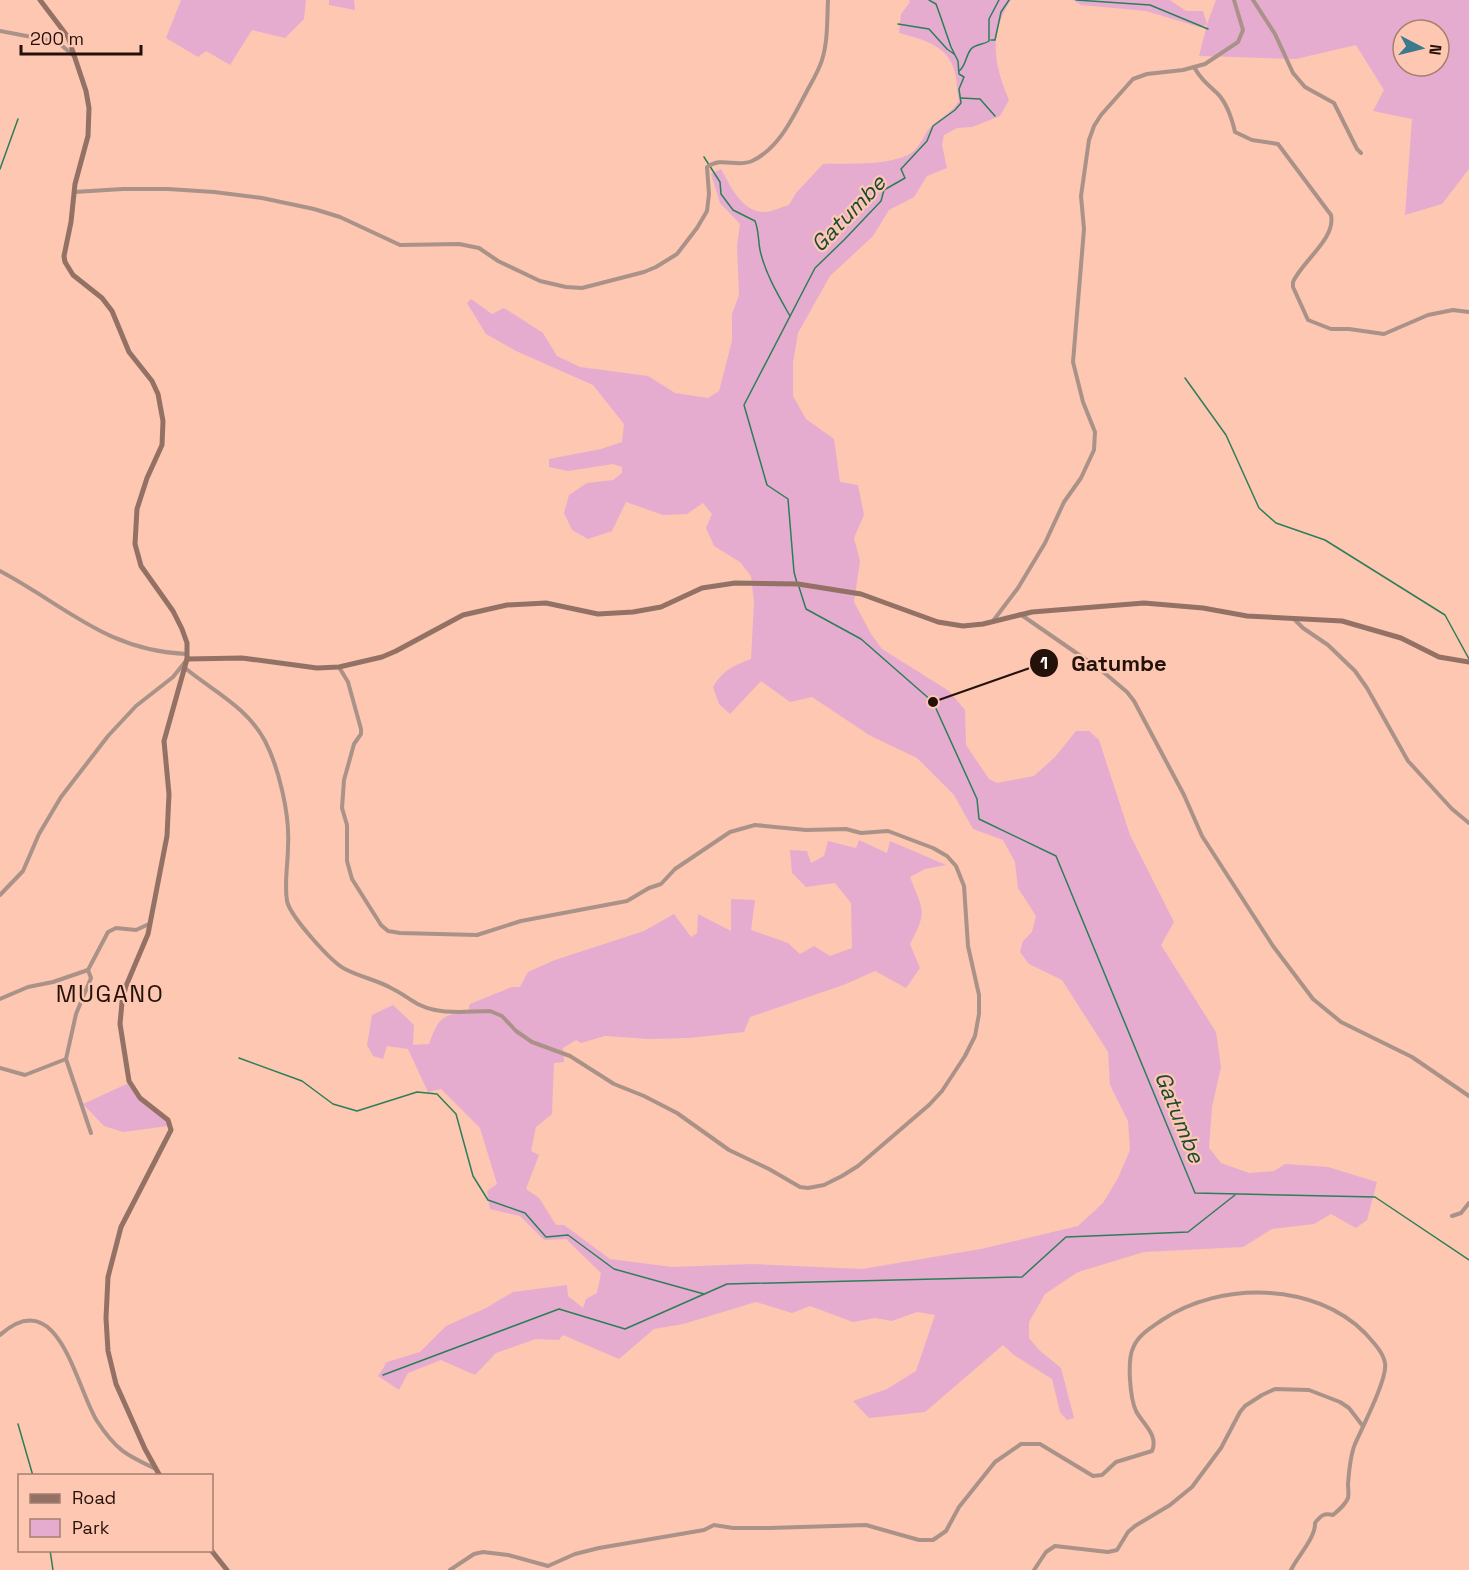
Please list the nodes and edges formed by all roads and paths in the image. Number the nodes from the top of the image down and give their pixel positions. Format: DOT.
graph roads {
  1 [pos="40,0"];
  2 [pos="828,0"];
  3 [pos="1234,0"];
  4 [pos="1253,0"];
  5 [pos="0,31"];
  6 [pos="76,57"];
  7 [pos="1194,67"];
  8 [pos="1361,153"];
  9 [pos="74,192"];
  10 [pos="1469,312"];
  11 [pos="0,571"];
  12 [pos="1020,614"];
  13 [pos="1295,620"];
  14 [pos="992,621"];
  15 [pos="187,656"];
  16 [pos="1469,662"];
  17 [pos="339,667"];
  18 [pos="185,668"];
  19 [pos="1469,823"];
  20 [pos="0,895"];
  21 [pos="150,924"];
  22 [pos="88,970"];
  23 [pos="0,999"];
  24 [pos="66,1059"];
  25 [pos="0,1068"];
  26 [pos="1469,1096"];
  27 [pos="91,1133"];
  28 [pos="1469,1203"];
  29 [pos="1452,1216"];
  30 [pos="0,1335"];
  31 [pos="1362,1425"];
  32 [pos="158,1473"];
  33 [pos="213,1552"];
  34 [pos="227,1570"];
  35 [pos="450,1570"];
  36 [pos="1034,1570"];
  37 [pos="1291,1570"];
  1 -- 6 [label="main road"];
  2 -- 9 [label="street"];
  3 -- 7 [label="street"];
  4 -- 8 [label="street"];
  5 -- 6 [label="street"];
  6 -- 9 [label="main road"];
  7 -- 10 [label="street"];
  7 -- 14 [label="street"];
  9 -- 15 [label="main road"];
  11 -- 15 [label="street"];
  12 -- 13 [label="main road"];
  12 -- 14 [label="main road"];
  12 -- 26 [label="street"];
  13 -- 16 [label="main road"];
  13 -- 19 [label="street"];
  14 -- 17 [label="main road"];
  15 -- 17 [label="main road"];
  15 -- 18 [label="main road"];
  15 -- 20 [label="street"];
  17 -- 18 [label="street"];
  18 -- 21 [label="main road"];
  21 -- 22 [label="street"];
  21 -- 32 [label="main road"];
  22 -- 23 [label="street"];
  22 -- 24 [label="street"];
  24 -- 25 [label="street"];
  24 -- 27 [label="street"];
  28 -- 29 [label="street"];
  30 -- 32 [label="street"];
  31 -- 35 [label="street"];
  31 -- 36 [label="street"];
  31 -- 37 [label="street"];
  33 -- 34 [label="main road"];
}
